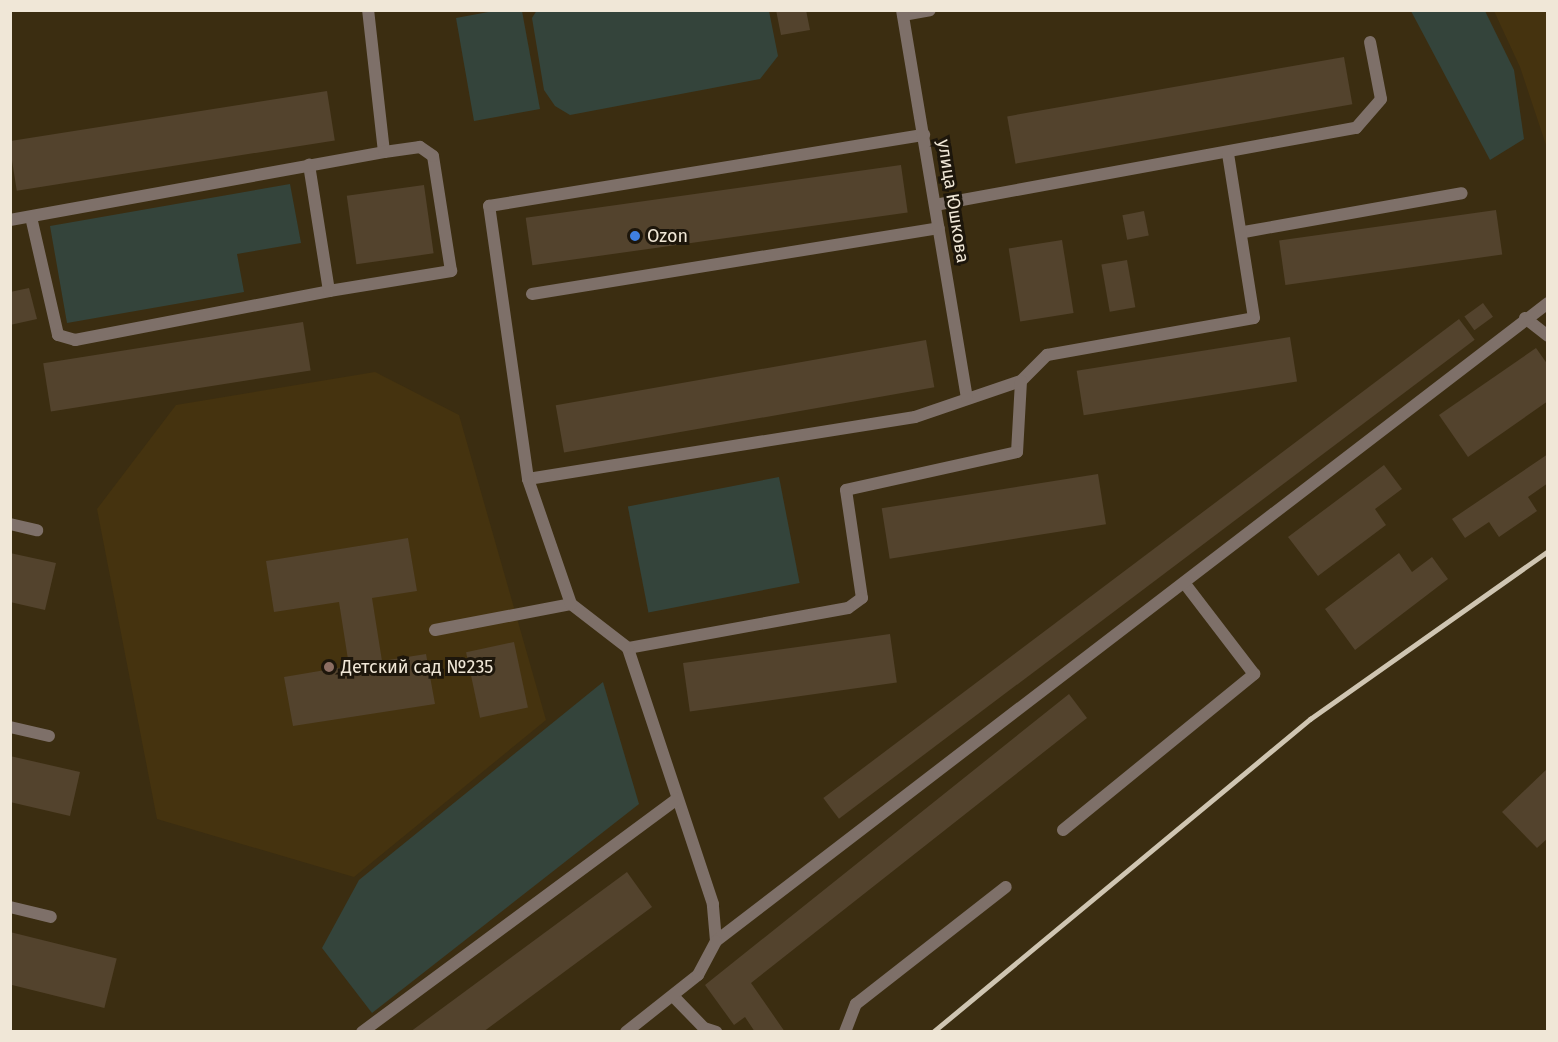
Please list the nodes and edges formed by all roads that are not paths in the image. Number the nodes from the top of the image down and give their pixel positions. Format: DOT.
graph roads {
  1 [pos="368,10"];
  2 [pos="930,10"];
  3 [pos="902,13"];
  4 [pos="1370,42"];
  5 [pos="924,135"];
  6 [pos="384,152"];
  7 [pos="1228,153"];
  8 [pos="309,165"];
  9 [pos="1462,193"];
  10 [pos="935,205"];
  11 [pos="31,216"];
  12 [pos="10,220"];
  13 [pos="939,228"];
  14 [pos="1244,232"];
  15 [pos="328,291"];
  16 [pos="532,294"];
  17 [pos="1548,303"];
  18 [pos="1524,318"];
  19 [pos="1548,336"];
  20 [pos="1020,381"];
  21 [pos="967,397"];
  22 [pos="528,479"];
  23 [pos="10,524"];
  24 [pos="38,530"];
  25 [pos="1186,585"];
  26 [pos="571,603"];
  27 [pos="435,630"];
  28 [pos="628,648"];
  29 [pos="10,727"];
  30 [pos="49,736"];
  31 [pos="676,799"];
  32 [pos="1063,830"];
  33 [pos="1006,887"];
  34 [pos="10,907"];
  35 [pos="51,917"];
  36 [pos="716,941"];
  37 [pos="674,997"];
  38 [pos="362,1032"];
  39 [pos="626,1032"];
  40 [pos="716,1032"];
  41 [pos="846,1032"];
  1 -- 6 [label="street"];
  2 -- 3 [label="street"];
  3 -- 5 [label="street, улица Юшкова"];
  4 -- 7 [label="street"];
  5 -- 10 [label="street, улица Юшкова"];
  5 -- 22 [label="street"];
  6 -- 8 [label="street"];
  6 -- 15 [label="street"];
  7 -- 10 [label="street"];
  7 -- 14 [label="street"];
  8 -- 11 [label="street"];
  8 -- 15 [label="street"];
  9 -- 14 [label="street"];
  10 -- 13 [label="street, улица Юшкова"];
  11 -- 12 [label="street"];
  11 -- 15 [label="street"];
  13 -- 16 [label="street"];
  13 -- 21 [label="street, улица Юшкова"];
  14 -- 20 [label="street"];
  17 -- 18 [label="street"];
  18 -- 19 [label="street"];
  18 -- 25 [label="street"];
  20 -- 21 [label="street"];
  20 -- 28 [label="street"];
  21 -- 22 [label="street"];
  22 -- 26 [label="street"];
  23 -- 24 [label="street"];
  25 -- 32 [label="street"];
  25 -- 36 [label="street"];
  26 -- 27 [label="street"];
  26 -- 28 [label="street"];
  28 -- 31 [label="street"];
  29 -- 30 [label="street"];
  31 -- 36 [label="street"];
  31 -- 38 [label="street"];
  33 -- 41 [label="street"];
  34 -- 35 [label="street"];
  36 -- 37 [label="street"];
  37 -- 39 [label="street"];
  37 -- 40 [label="street"];
}
